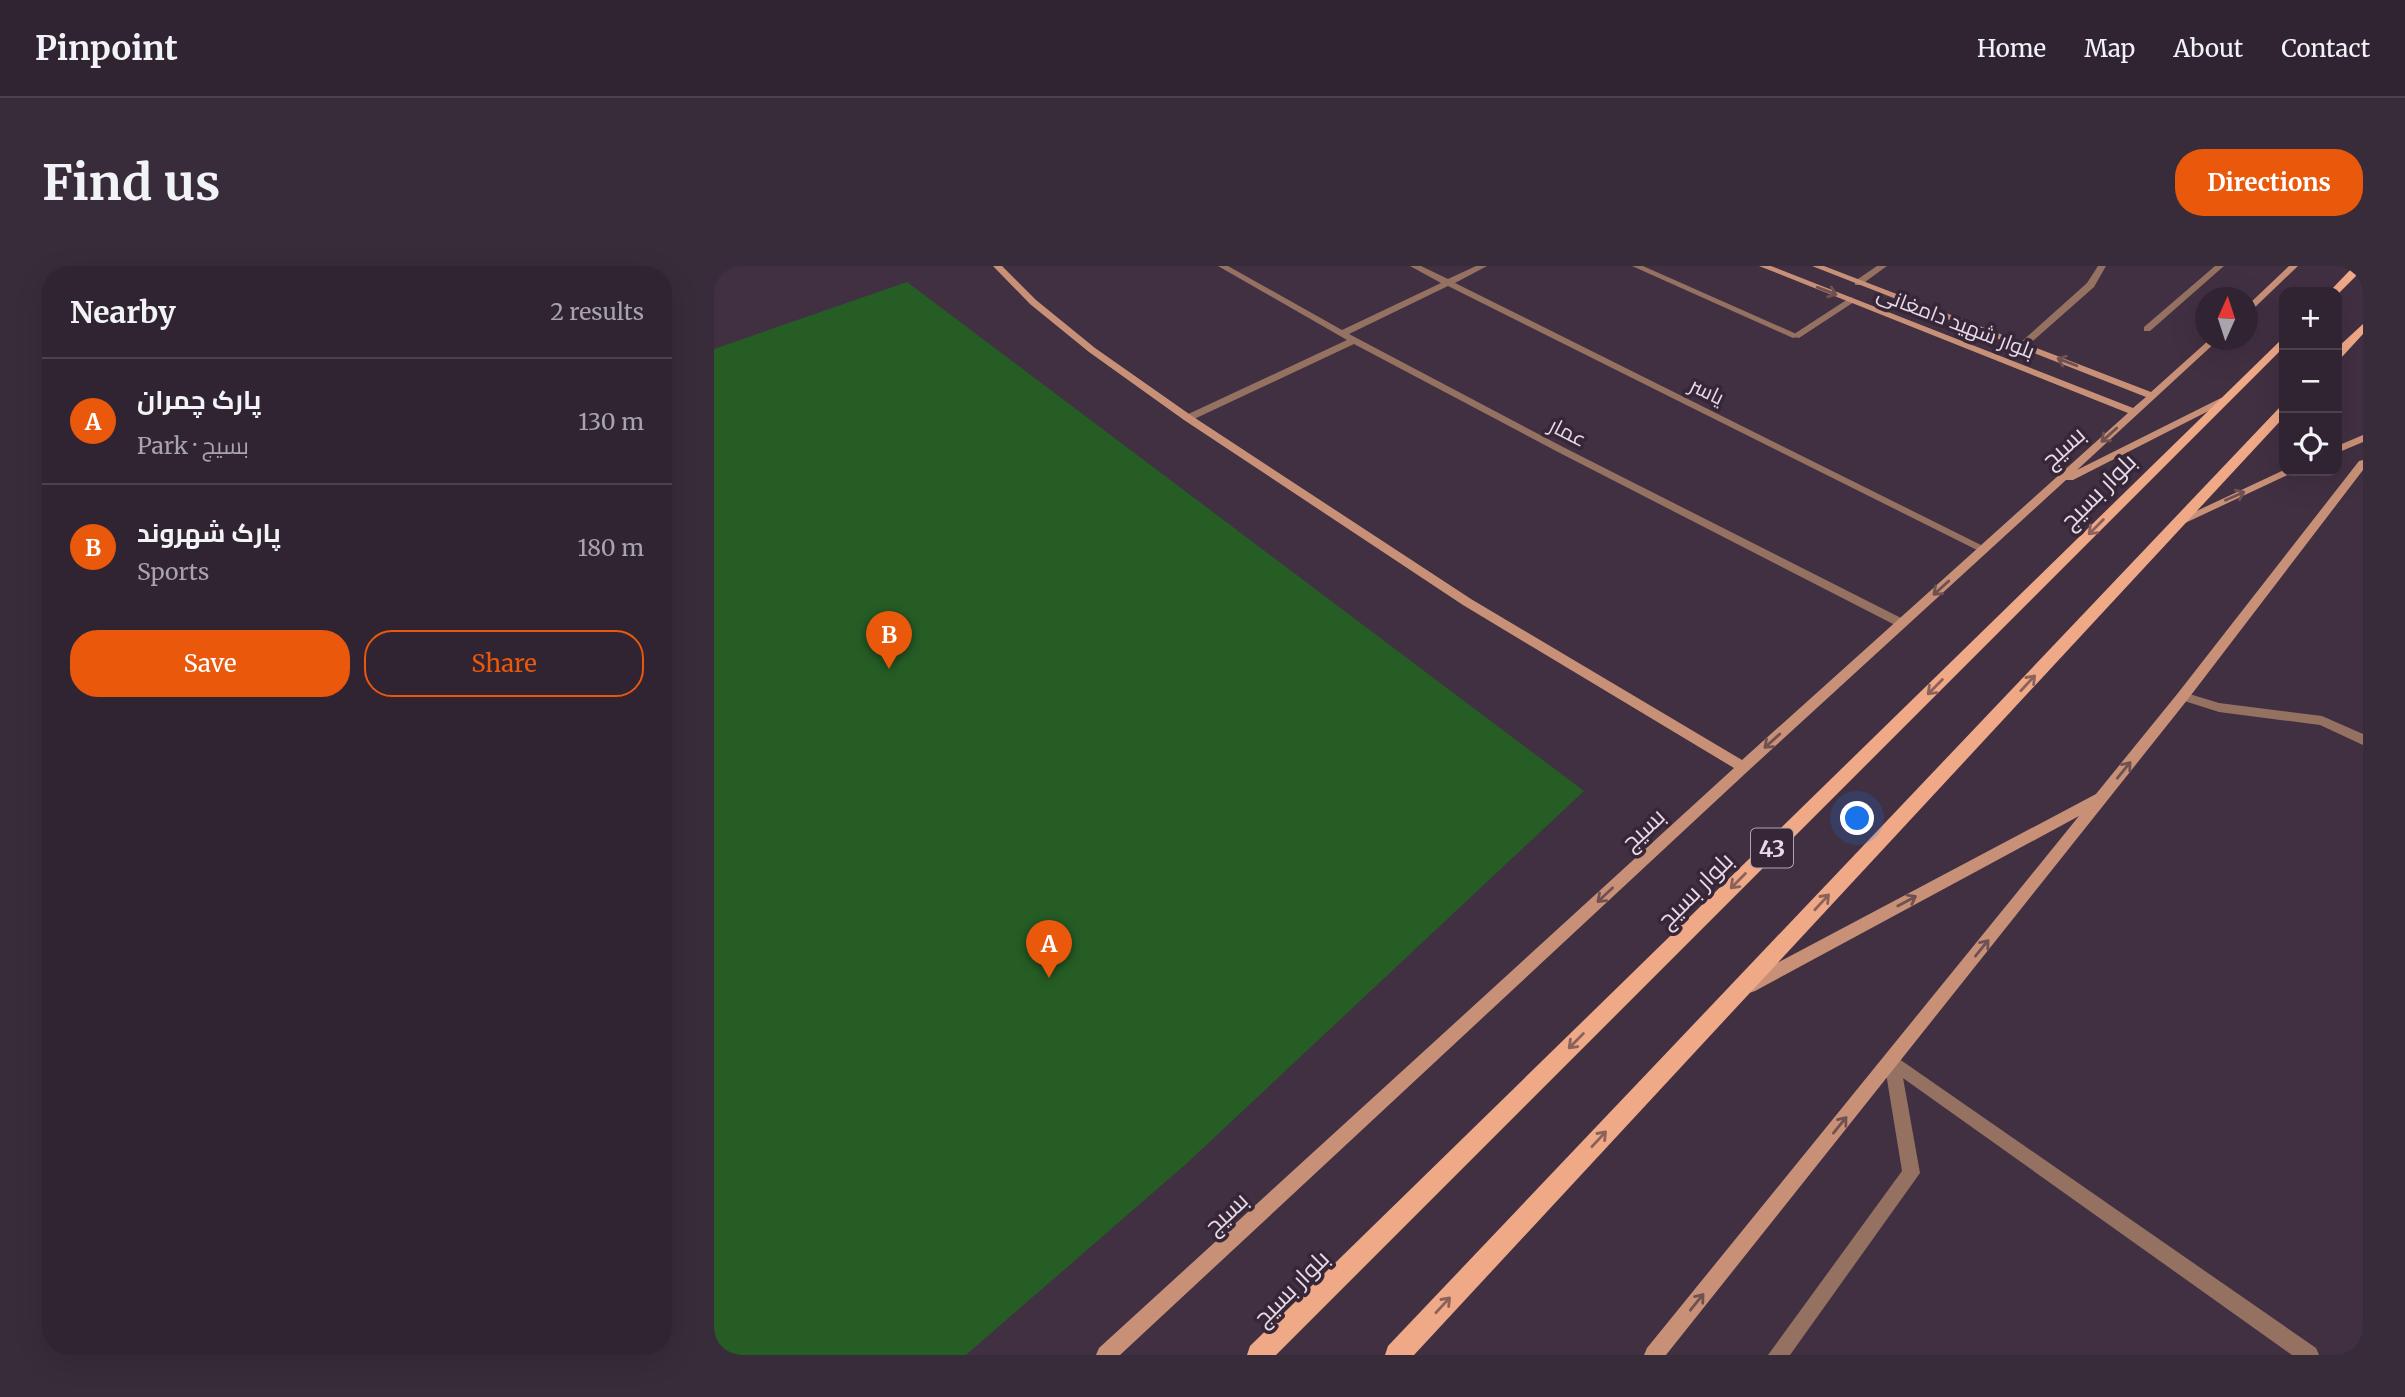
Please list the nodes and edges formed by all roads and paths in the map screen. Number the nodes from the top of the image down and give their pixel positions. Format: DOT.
graph roads {
  1 [pos="997,266"];
  2 [pos="1222,266"];
  3 [pos="1414,266"];
  4 [pos="1483,266"];
  5 [pos="1636,266"];
  6 [pos="1763,266"];
  7 [pos="1816,266"];
  8 [pos="1883,266"];
  9 [pos="2102,266"];
  10 [pos="2220,266"];
  11 [pos="2294,266"];
  12 [pos="2360,266"];
  13 [pos="1448,283"];
  14 [pos="1858,283"];
  15 [pos="2339,287"];
  16 [pos="1851,300"];
  17 [pos="2258,300"];
  18 [pos="2363,327"];
  19 [pos="2147,329"];
  20 [pos="1341,334"];
  21 [pos="1353,341"];
  22 [pos="2023,345"];
  23 [pos="2279,346"];
  24 [pos="2203,350"];
  25 [pos="2342,350"];
  26 [pos="2153,396"];
  27 [pos="2225,400"];
  28 [pos="2135,412"];
  29 [pos="2281,413"];
  30 [pos="1188,418"];
  31 [pos="2363,438"];
  32 [pos="2342,448"];
  33 [pos="2363,463"];
  34 [pos="2280,476"];
  35 [pos="2053,486"];
  36 [pos="2179,522"];
  37 [pos="1983,550"];
  38 [pos="1901,623"];
  39 [pos="2183,696"];
  40 [pos="2363,740"];
  41 [pos="1743,767"];
  42 [pos="2103,796"];
  43 [pos="1738,991"];
  44 [pos="1892,1061"];
  45 [pos="1106,1355"];
  46 [pos="1259,1355"];
  47 [pos="1397,1355"];
  48 [pos="1654,1355"];
  49 [pos="1778,1355"];
  50 [pos="2309,1355"];
  1 -- 30 [label="street"];
  2 -- 20 [label="street, عمار"];
  3 -- 13 [label="street, یاسر"];
  4 -- 13 [label="street"];
  5 -- 16 [label="street"];
  6 -- 16 [label="street, بلوار شهید دامغانی, one-way"];
  7 -- 14 [label="street, بلوار شهید دامغانی"];
  8 -- 14 [label="street"];
  9 -- 22 [label="street"];
  10 -- 19 [label="street"];
  11 -- 17 [label="street"];
  12 -- 15 [label="main road"];
  13 -- 20 [label="street"];
  13 -- 37 [label="street, یاسر"];
  14 -- 22 [label="street, بلوار شهید دامغانی"];
  16 -- 28 [label="street, بلوار شهید دامغانی"];
  18 -- 25 [label="main road"];
  20 -- 21 [label="street, عمار"];
  21 -- 30 [label="street"];
  21 -- 38 [label="street, عمار"];
  26 -- 22 [label="street, بلوار شهید دامغانی, one-way"];
  23 -- 27 [label="main road, بلوار بسیج / 43"];
  24 -- 26 [label="street, بسیج"];
  26 -- 28 [label="street, بسیج"];
  27 -- 35 [label="street"];
  27 -- 46 [label="main road, بلوار بسیج / 43, one-way"];
  28 -- 35 [label="street, بسیج, one-way"];
  29 -- 36 [label="main road"];
  30 -- 41 [label="street"];
  31 -- 32 [label="street"];
  33 -- 39 [label="street"];
  36 -- 34 [label="street, one-way"];
  35 -- 37 [label="street, بسیج"];
  43 -- 36 [label="main road, one-way"];
  37 -- 38 [label="street, بسیج, one-way"];
  38 -- 41 [label="street, بسیج, one-way"];
  39 -- 40 [label="street"];
  42 -- 39 [label="street, one-way"];
  41 -- 45 [label="street, بسیج, one-way"];
  43 -- 42 [label="street, one-way"];
  44 -- 42 [label="street, one-way"];
  47 -- 43 [label="main road, one-way"];
  48 -- 44 [label="street, one-way"];
  44 -- 49 [label="street"];
  44 -- 50 [label="street"];
}
